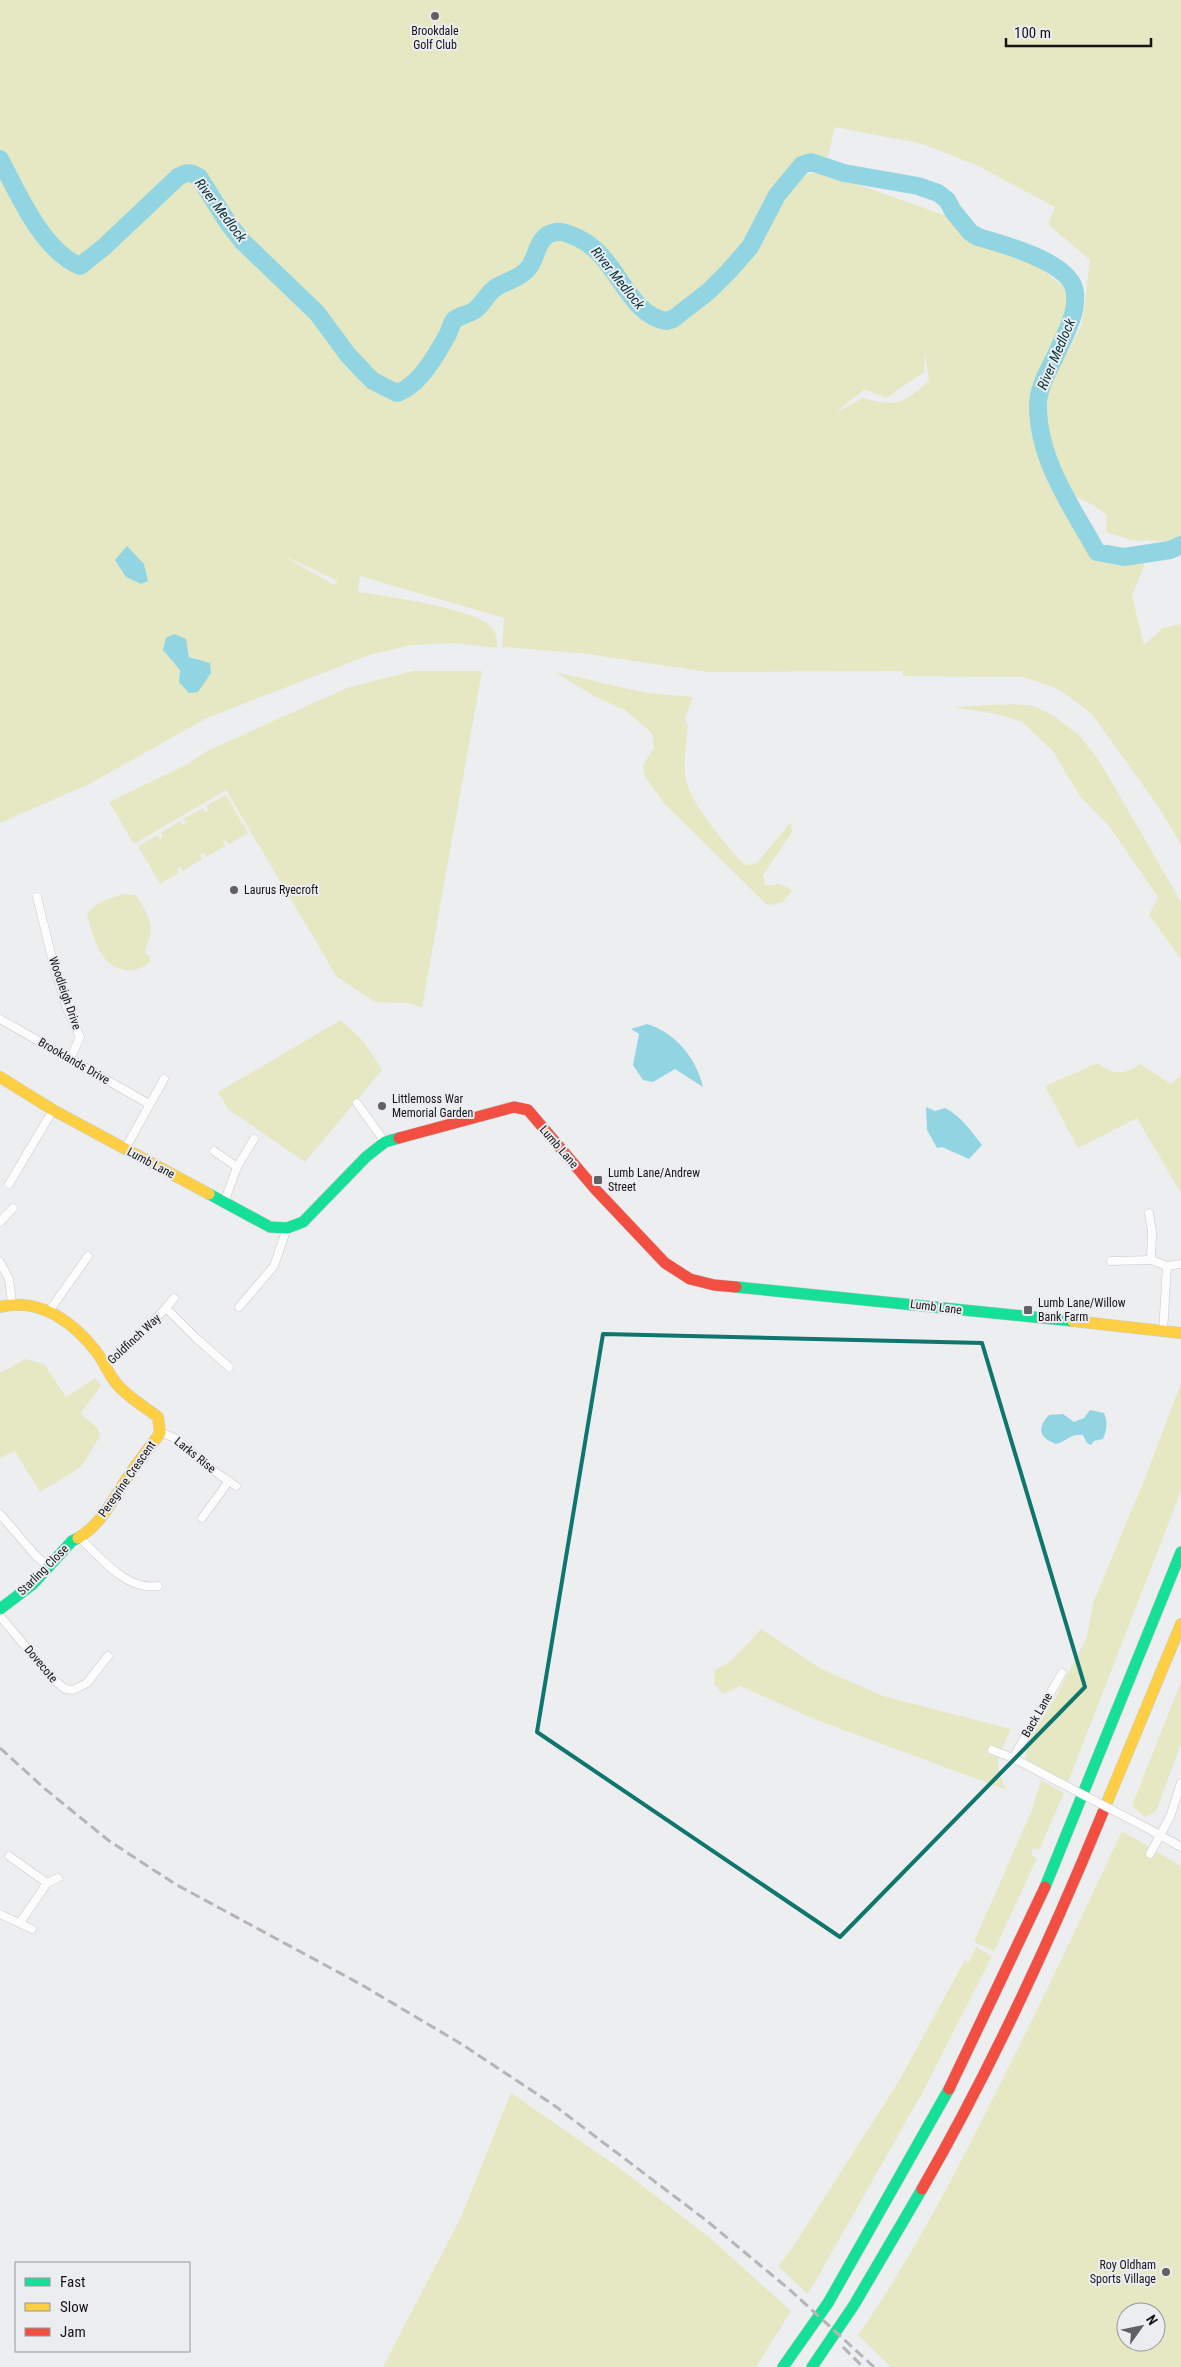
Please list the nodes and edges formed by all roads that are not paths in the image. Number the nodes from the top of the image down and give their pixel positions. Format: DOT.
graph roads {
  1 [pos="37,897"];
  2 [pos="0,1019"];
  3 [pos="70,1059"];
  4 [pos="0,1077"];
  5 [pos="164,1079"];
  6 [pos="149,1104"];
  7 [pos="357,1104"];
  8 [pos="53,1110"];
  9 [pos="254,1139"];
  10 [pos="386,1142"];
  11 [pos="125,1149"];
  12 [pos="214,1150"];
  13 [pos="237,1167"];
  14 [pos="9,1184"];
  15 [pos="224,1203"];
  16 [pos="13,1208"];
  17 [pos="1149,1213"];
  18 [pos="0,1222"];
  19 [pos="287,1228"];
  20 [pos="88,1256"];
  21 [pos="1151,1260"];
  22 [pos="1111,1261"];
  23 [pos="0,1262"];
  24 [pos="1181,1264"];
  25 [pos="1167,1266"];
  26 [pos="174,1298"];
  27 [pos="12,1304"];
  28 [pos="0,1307"];
  29 [pos="239,1307"];
  30 [pos="166,1308"];
  31 [pos="50,1310"];
  32 [pos="1163,1332"];
  33 [pos="1181,1333"];
  34 [pos="105,1366"];
  35 [pos="229,1367"];
  36 [pos="160,1433"];
  37 [pos="229,1481"];
  38 [pos="236,1486"];
  39 [pos="0,1514"];
  40 [pos="202,1518"];
  41 [pos="83,1535"];
  42 [pos="1181,1552"];
  43 [pos="50,1567"];
  44 [pos="158,1586"];
  45 [pos="0,1609"];
  46 [pos="0,1616"];
  47 [pos="1181,1624"];
  48 [pos="108,1656"];
  49 [pos="1062,1673"];
  50 [pos="992,1750"];
  51 [pos="1013,1758"];
  52 [pos="1181,1783"];
  53 [pos="1161,1836"];
  54 [pos="1181,1847"];
  55 [pos="1150,1854"];
  56 [pos="9,1856"];
  57 [pos="58,1878"];
  58 [pos="47,1883"];
  59 [pos="0,1914"];
  60 [pos="20,1923"];
  61 [pos="32,1929"];
  62 [pos="784,2367"];
  63 [pos="812,2367"];
  1 -- 3 [label="street, Woodleigh Drive"];
  2 -- 3 [label="street, Brooklands Drive"];
  3 -- 6 [label="street, Brooklands Drive"];
  4 -- 8 [label="main road, Lumb Lane"];
  5 -- 6 [label="street"];
  6 -- 11 [label="street"];
  7 -- 10 [label="street"];
  8 -- 11 [label="main road, Lumb Lane"];
  8 -- 14 [label="street"];
  9 -- 13 [label="street"];
  10 -- 19 [label="main road, Lumb Lane"];
  10 -- 32 [label="main road, Lumb Lane"];
  11 -- 15 [label="main road, Lumb Lane"];
  12 -- 13 [label="street"];
  13 -- 15 [label="street"];
  15 -- 19 [label="main road, Lumb Lane"];
  16 -- 18 [label="street"];
  17 -- 21 [label="street"];
  19 -- 29 [label="street"];
  20 -- 31 [label="street"];
  21 -- 22 [label="street"];
  21 -- 25 [label="street"];
  23 -- 27 [label="street"];
  24 -- 25 [label="street"];
  25 -- 32 [label="street"];
  26 -- 30 [label="street"];
  27 -- 28 [label="main road, Peregrine Crescent"];
  27 -- 31 [label="main road, Peregrine Crescent"];
  30 -- 34 [label="street, Goldfinch Way"];
  30 -- 35 [label="street, Goldfinch Way"];
  31 -- 34 [label="main road, Peregrine Crescent"];
  32 -- 33 [label="main road, Lumb Lane"];
  34 -- 36 [label="main road, Peregrine Crescent"];
  36 -- 37 [label="street, Larks Rise"];
  36 -- 41 [label="main road, Peregrine Crescent"];
  37 -- 38 [label="street, Larks Rise"];
  37 -- 40 [label="street, Larks Rise"];
  39 -- 43 [label="street"];
  41 -- 43 [label="main road, Starling Close"];
  41 -- 44 [label="street"];
  42 -- 62 [label="main road"];
  43 -- 45 [label="main road, Starling Close"];
  46 -- 48 [label="street, Dovecote"];
  47 -- 63 [label="main road"];
  49 -- 51 [label="street, Back Lane"];
  50 -- 51 [label="street"];
  51 -- 53 [label="street, bridge"];
  52 -- 53 [label="street"];
  53 -- 54 [label="street"];
  53 -- 55 [label="street"];
  56 -- 58 [label="street"];
  57 -- 58 [label="street"];
  58 -- 60 [label="street"];
  59 -- 60 [label="street"];
  60 -- 61 [label="street"];
}
